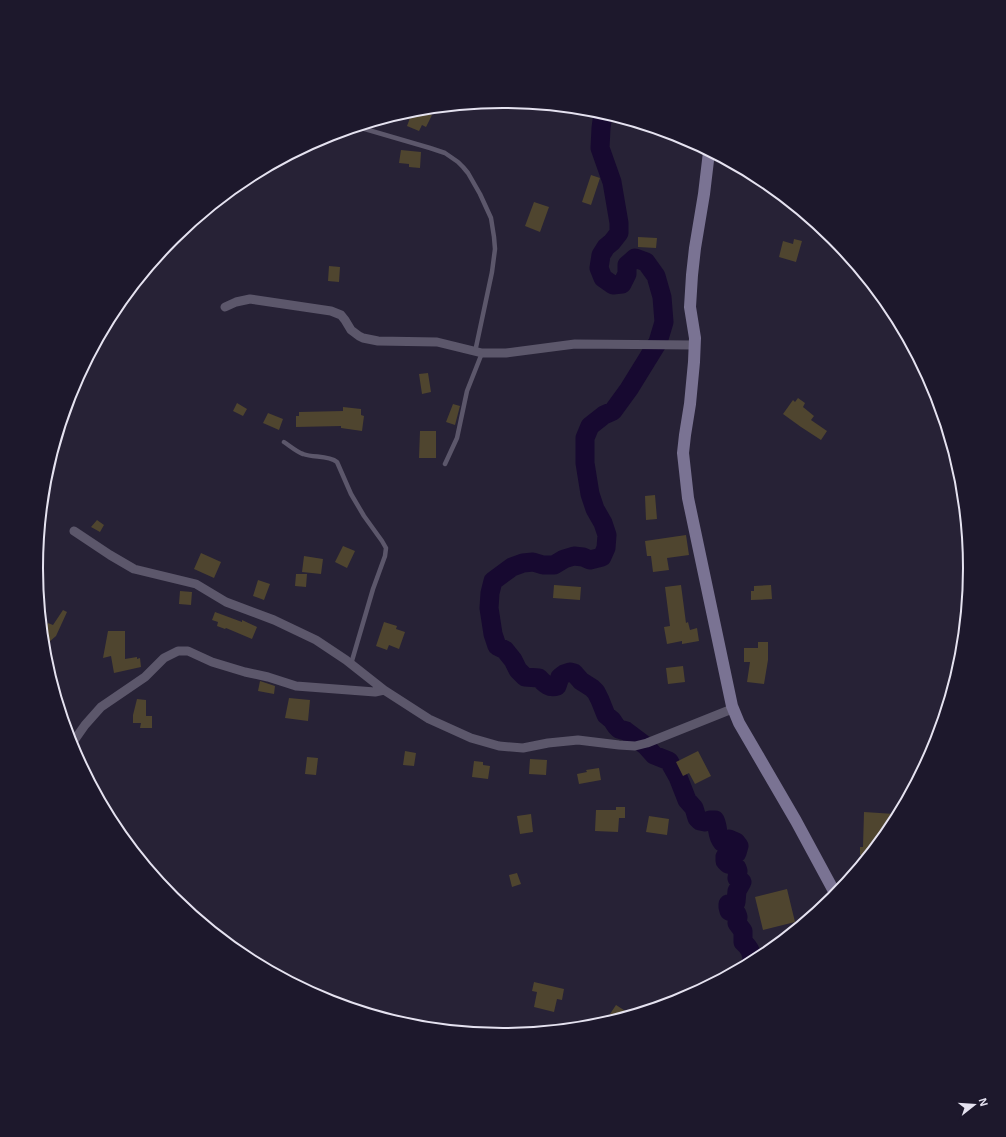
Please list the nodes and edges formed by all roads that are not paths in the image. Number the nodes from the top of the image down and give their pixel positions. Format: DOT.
graph roads {
  1 [pos="366,129"];
  2 [pos="708,157"];
  3 [pos="225,307"];
  4 [pos="694,345"];
  5 [pos="478,352"];
  6 [pos="284,442"];
  7 [pos="446,464"];
  8 [pos="74,531"];
  9 [pos="351,664"];
  10 [pos="384,690"];
  11 [pos="732,709"];
  12 [pos="76,739"];
  13 [pos="833,889"];
  1 -- 5 [label="lane"];
  2 -- 4 [label="street"];
  3 -- 5 [label="street"];
  4 -- 5 [label="street"];
  4 -- 11 [label="street"];
  5 -- 7 [label="lane"];
  6 -- 9 [label="lane"];
  8 -- 9 [label="street"];
  9 -- 10 [label="street"];
  10 -- 11 [label="street"];
  10 -- 12 [label="street"];
  11 -- 13 [label="street"];
}
